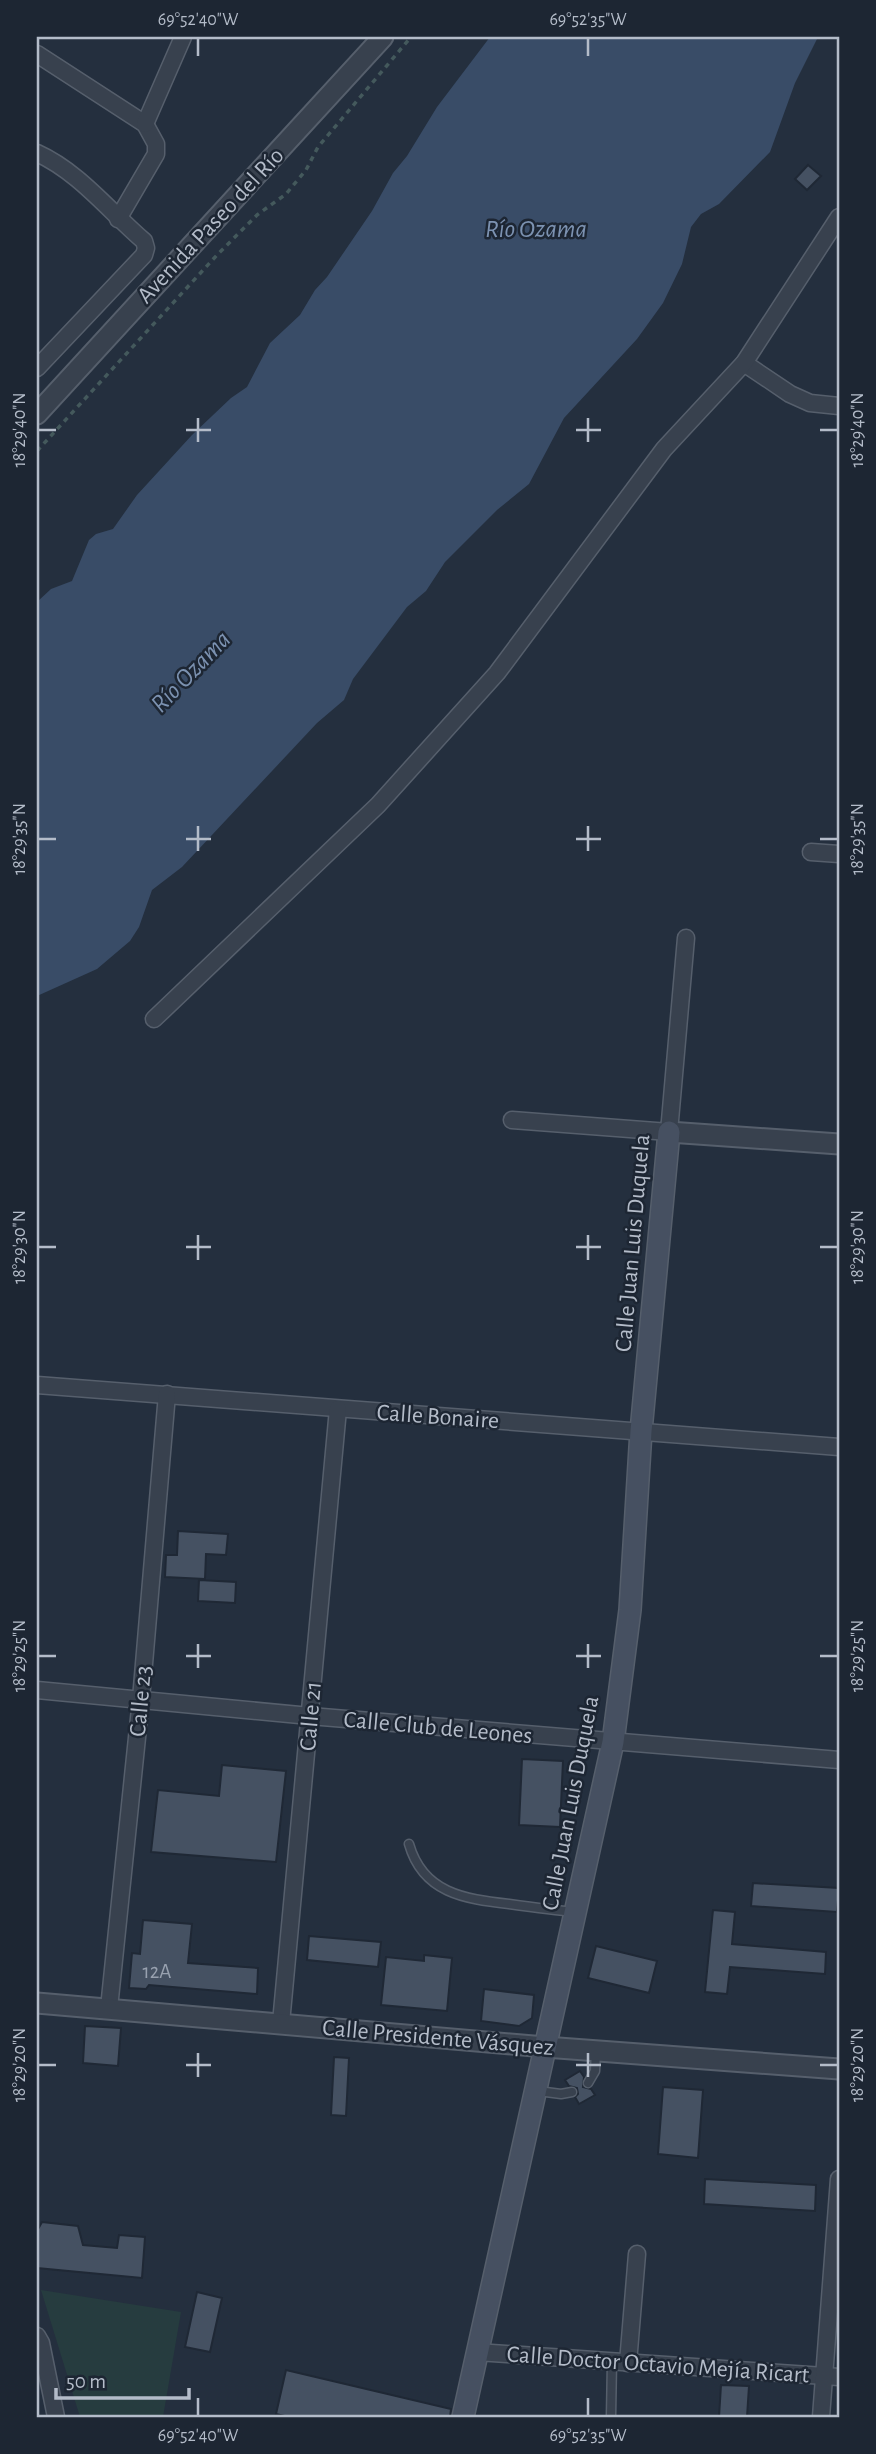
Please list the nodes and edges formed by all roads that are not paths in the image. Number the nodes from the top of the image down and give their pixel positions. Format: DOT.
graph roads {
  1 [pos="183,37"];
  2 [pos="383,37"];
  3 [pos="37,54"];
  4 [pos="145,124"];
  5 [pos="37,153"];
  6 [pos="839,217"];
  7 [pos="118,219"];
  8 [pos="744,363"];
  9 [pos="37,368"];
  10 [pos="839,406"];
  11 [pos="37,414"];
  12 [pos="811,852"];
  13 [pos="839,854"];
  14 [pos="686,938"];
  15 [pos="154,1019"];
  16 [pos="512,1120"];
  17 [pos="669,1132"];
  18 [pos="839,1144"];
  19 [pos="37,1385"];
  20 [pos="167,1394"];
  21 [pos="338,1409"];
  22 [pos="641,1431"];
  23 [pos="839,1447"];
  24 [pos="37,1690"];
  25 [pos="141,1699"];
  26 [pos="310,1716"];
  27 [pos="613,1742"];
  28 [pos="839,1760"];
  29 [pos="409,1844"];
  30 [pos="575,1912"];
  31 [pos="37,2003"];
  32 [pos="109,2008"];
  33 [pos="281,2023"];
  34 [pos="545,2047"];
  35 [pos="596,2051"];
  36 [pos="839,2068"];
  37 [pos="588,2083"];
  38 [pos="535,2090"];
  39 [pos="572,2092"];
  40 [pos="839,2179"];
  41 [pos="637,2254"];
  42 [pos="37,2336"];
  43 [pos="477,2352"];
  44 [pos="620,2362"];
  45 [pos="832,2376"];
  46 [pos="56,2417"];
  47 [pos="463,2417"];
  48 [pos="611,2417"];
  49 [pos="821,2417"];
  1 -- 4 [label="street"];
  2 -- 11 [label="street, Avenida Paseo del Río"];
  3 -- 4 [label="street"];
  4 -- 7 [label="street"];
  5 -- 7 [label="street"];
  6 -- 8 [label="street"];
  7 -- 9 [label="street"];
  8 -- 10 [label="street"];
  8 -- 15 [label="street"];
  12 -- 13 [label="street"];
  14 -- 17 [label="street, Calle Juan Luis Duquela"];
  16 -- 17 [label="street"];
  17 -- 18 [label="street"];
  17 -- 22 [label="main road, Calle Juan Luis Duquela"];
  19 -- 20 [label="street, Calle Bonaire"];
  20 -- 21 [label="street, Calle Bonaire"];
  20 -- 25 [label="street, Calle 23"];
  21 -- 22 [label="street, Calle Bonaire"];
  21 -- 26 [label="street, Calle 21"];
  22 -- 23 [label="street, Calle Bonaire"];
  22 -- 27 [label="main road, Calle Juan Luis Duquela"];
  24 -- 25 [label="street, Calle Club de Leones"];
  25 -- 26 [label="street, Calle Club de Leones"];
  25 -- 32 [label="street, Calle 23"];
  26 -- 27 [label="street, Calle Club de Leones"];
  26 -- 33 [label="street, Calle 21"];
  27 -- 28 [label="street, Calle Club de Leones"];
  27 -- 30 [label="main road, Calle Juan Luis Duquela"];
  29 -- 30 [label="lane"];
  30 -- 34 [label="main road, Calle Juan Luis Duquela"];
  31 -- 32 [label="street, Calle Presidente Vásquez"];
  32 -- 33 [label="street, Calle Presidente Vásquez"];
  33 -- 34 [label="street, Calle Presidente Vásquez"];
  34 -- 35 [label="street, Calle Presidente Vásquez"];
  34 -- 38 [label="main road, Calle Juan Luis Duquela"];
  35 -- 36 [label="street, Calle Presidente Vásquez"];
  35 -- 37 [label="lane"];
  38 -- 39 [label="lane"];
  38 -- 43 [label="main road, Calle Juan Luis Duquela"];
  40 -- 45 [label="street"];
  41 -- 44 [label="street"];
  42 -- 46 [label="street"];
  43 -- 44 [label="street, Calle Doctor Octavio Mejía Ricart"];
  43 -- 47 [label="main road, Calle Juan Luis Duquela"];
  44 -- 45 [label="street, Calle Doctor Octavio Mejía Ricart"];
  44 -- 48 [label="lane"];
  45 -- 49 [label="street"];
}
